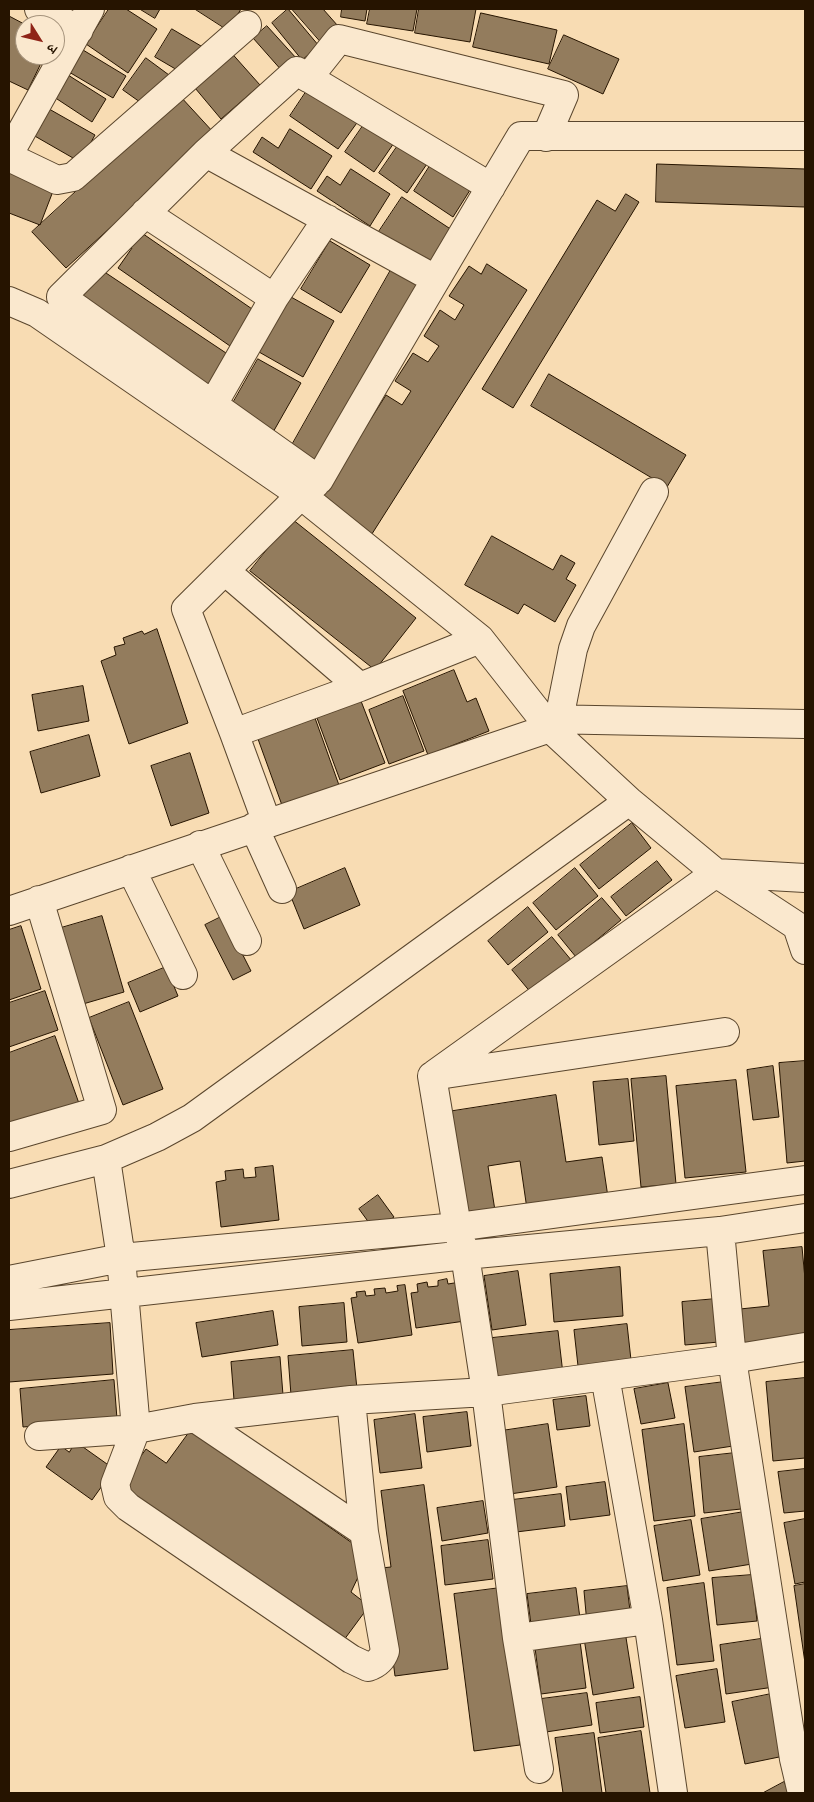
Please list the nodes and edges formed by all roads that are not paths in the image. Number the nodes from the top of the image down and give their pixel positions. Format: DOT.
graph roads {
  1 [pos="39,9"];
  2 [pos="84,20"];
  3 [pos="247,26"];
  4 [pos="308,78"];
  5 [pos="805,136"];
  6 [pos="546,137"];
  7 [pos="206,153"];
  8 [pos="9,155"];
  9 [pos="491,187"];
  10 [pos="145,213"];
  11 [pos="327,219"];
  12 [pos="435,279"];
  13 [pos="274,298"];
  14 [pos="9,301"];
  15 [pos="212,406"];
  16 [pos="310,487"];
  17 [pos="654,492"];
  18 [pos="225,571"];
  19 [pos="480,639"];
  20 [pos="360,687"];
  21 [pos="551,722"];
  22 [pos="805,724"];
  23 [pos="234,733"];
  24 [pos="629,801"];
  25 [pos="260,825"];
  26 [pos="200,845"];
  27 [pos="132,869"];
  28 [pos="716,873"];
  29 [pos="805,878"];
  30 [pos="282,889"];
  31 [pos="39,900"];
  32 [pos="9,911"];
  33 [pos="247,941"];
  34 [pos="805,950"];
  35 [pos="183,975"];
  36 [pos="725,1032"];
  37 [pos="432,1076"];
  38 [pos="9,1137"];
  39 [pos="106,1159"];
  40 [pos="805,1180"];
  41 [pos="9,1184"];
  42 [pos="805,1218"];
  43 [pos="457,1226"];
  44 [pos="720,1231"];
  45 [pos="465,1255"];
  46 [pos="121,1258"];
  47 [pos="9,1280"];
  48 [pos="124,1294"];
  49 [pos="9,1306"];
  50 [pos="805,1346"];
  51 [pos="732,1359"];
  52 [pos="605,1376"];
  53 [pos="486,1392"];
  54 [pos="351,1400"];
  55 [pos="195,1418"];
  56 [pos="136,1429"];
  57 [pos="40,1436"];
  58 [pos="364,1532"];
  59 [pos="648,1620"];
  60 [pos="517,1638"];
  61 [pos="799,1758"];
  62 [pos="539,1769"];
  63 [pos="673,1793"];
  64 [pos="802,1793"];
  1 -- 2 [label="street"];
  2 -- 8 [label="street"];
  3 -- 8 [label="street"];
  4 -- 6 [label="street"];
  4 -- 7 [label="street"];
  4 -- 9 [label="street"];
  5 -- 6 [label="street"];
  6 -- 9 [label="street"];
  7 -- 10 [label="street"];
  7 -- 11 [label="street"];
  9 -- 12 [label="street"];
  10 -- 13 [label="street"];
  10 -- 15 [label="street"];
  11 -- 12 [label="street"];
  11 -- 13 [label="street"];
  12 -- 16 [label="street"];
  13 -- 15 [label="street"];
  14 -- 16 [label="street"];
  15 -- 16 [label="street"];
  16 -- 18 [label="street"];
  16 -- 19 [label="street"];
  17 -- 21 [label="street"];
  18 -- 20 [label="street"];
  18 -- 23 [label="street"];
  19 -- 20 [label="street"];
  19 -- 21 [label="street"];
  20 -- 23 [label="street"];
  21 -- 22 [label="street"];
  21 -- 24 [label="street"];
  21 -- 25 [label="street"];
  23 -- 25 [label="street"];
  24 -- 28 [label="street"];
  24 -- 39 [label="street"];
  25 -- 26 [label="street"];
  25 -- 30 [label="street"];
  26 -- 27 [label="street"];
  26 -- 33 [label="street"];
  27 -- 31 [label="street"];
  27 -- 35 [label="street"];
  28 -- 29 [label="street"];
  28 -- 34 [label="street"];
  28 -- 37 [label="street"];
  31 -- 32 [label="street"];
  31 -- 38 [label="street"];
  36 -- 37 [label="street"];
  37 -- 43 [label="street"];
  39 -- 41 [label="street"];
  39 -- 46 [label="street"];
  40 -- 43 [label="street"];
  42 -- 44 [label="street"];
  43 -- 45 [label="street"];
  43 -- 46 [label="street"];
  44 -- 45 [label="street"];
  44 -- 51 [label="street"];
  45 -- 48 [label="street"];
  45 -- 53 [label="street"];
  46 -- 47 [label="street"];
  46 -- 48 [label="street"];
  48 -- 49 [label="street"];
  48 -- 56 [label="street"];
  50 -- 51 [label="street"];
  51 -- 52 [label="street"];
  51 -- 61 [label="street"];
  52 -- 53 [label="street"];
  52 -- 59 [label="street"];
  53 -- 54 [label="street"];
  53 -- 60 [label="street"];
  54 -- 55 [label="street"];
  54 -- 58 [label="street"];
  55 -- 56 [label="street"];
  55 -- 58 [label="street"];
  56 -- 57 [label="street"];
  56 -- 58 [label="street"];
  59 -- 60 [label="street"];
  59 -- 63 [label="street"];
  60 -- 62 [label="street"];
  61 -- 64 [label="street"];
}
